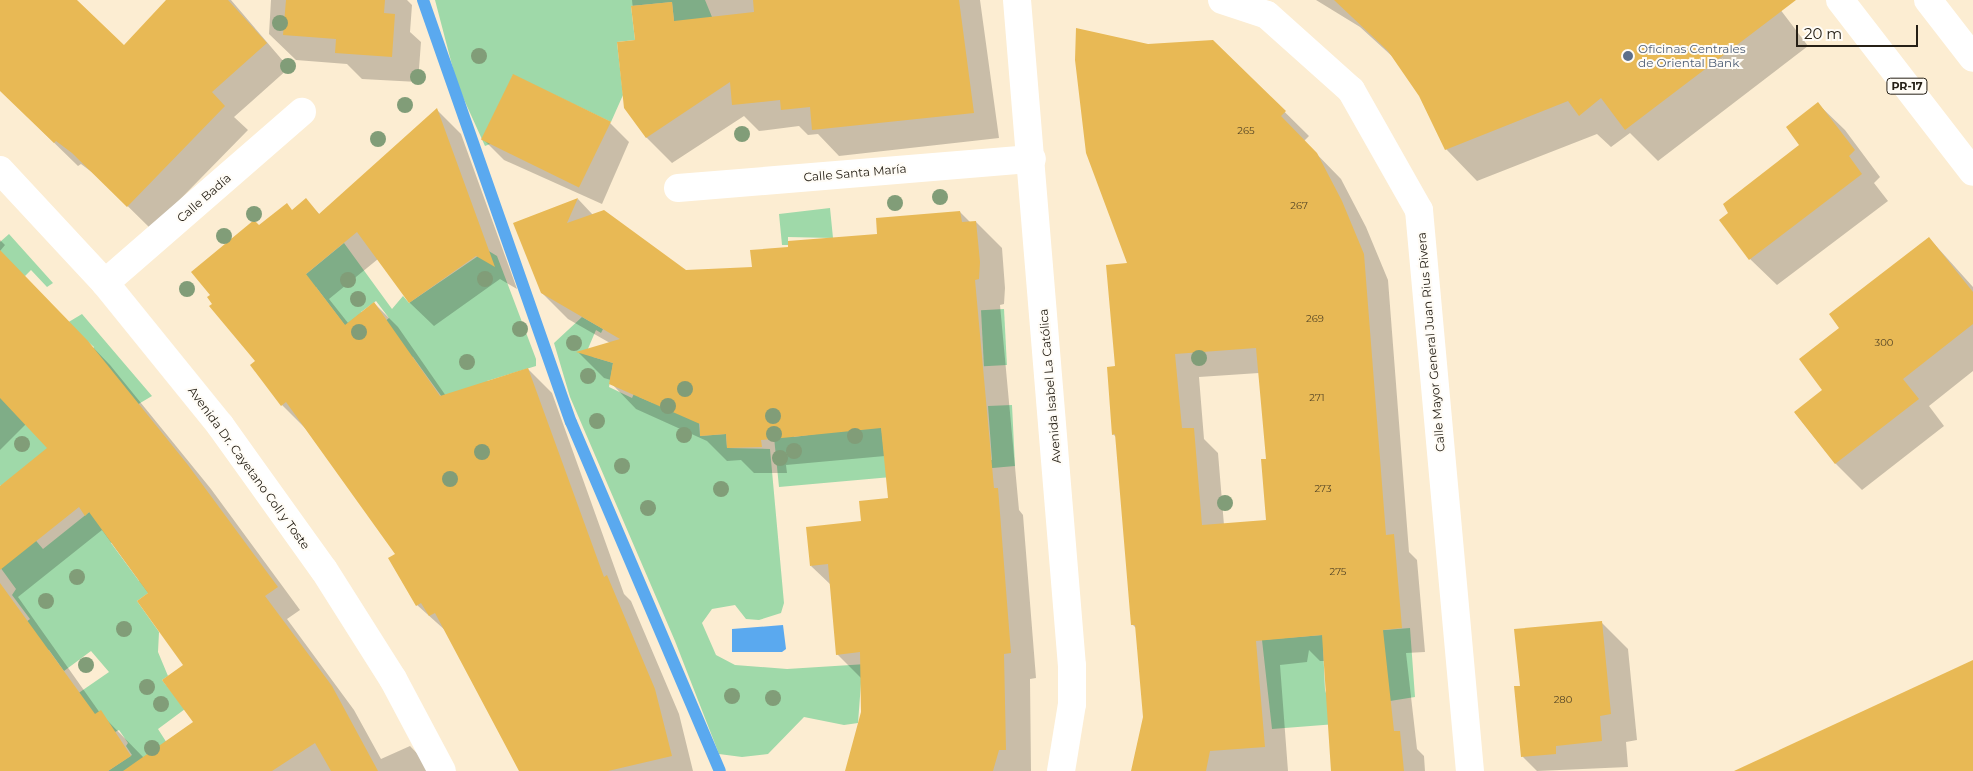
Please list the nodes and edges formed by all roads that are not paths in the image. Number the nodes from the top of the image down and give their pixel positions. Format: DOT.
graph roads {
  1 [pos="1017,0"];
  2 [pos="1222,0"];
  3 [pos="1840,0"];
  4 [pos="1928,0"];
  5 [pos="1973,58"];
  6 [pos="302,112"];
  7 [pos="1032,158"];
  8 [pos="0,170"];
  9 [pos="1973,172"];
  10 [pos="678,188"];
  11 [pos="105,283"];
  12 [pos="442,771"];
  13 [pos="1061,771"];
  14 [pos="1470,771"];
  1 -- 7 [label="main road, Avenida Isabel La Católica"];
  2 -- 14 [label="main road, Calle Mayor General Juan Rius Rivera"];
  3 -- 9 [label="main road, PR-17"];
  4 -- 5 [label="main road"];
  6 -- 11 [label="main road, Calle Badía"];
  7 -- 10 [label="main road, Calle Santa María"];
  7 -- 13 [label="main road, Avenida Isabel La Católica"];
  8 -- 11 [label="main road, Avenida Dr. Cayetano Coll y Toste"];
  11 -- 12 [label="main road, Avenida Dr. Cayetano Coll y Toste"];
}
